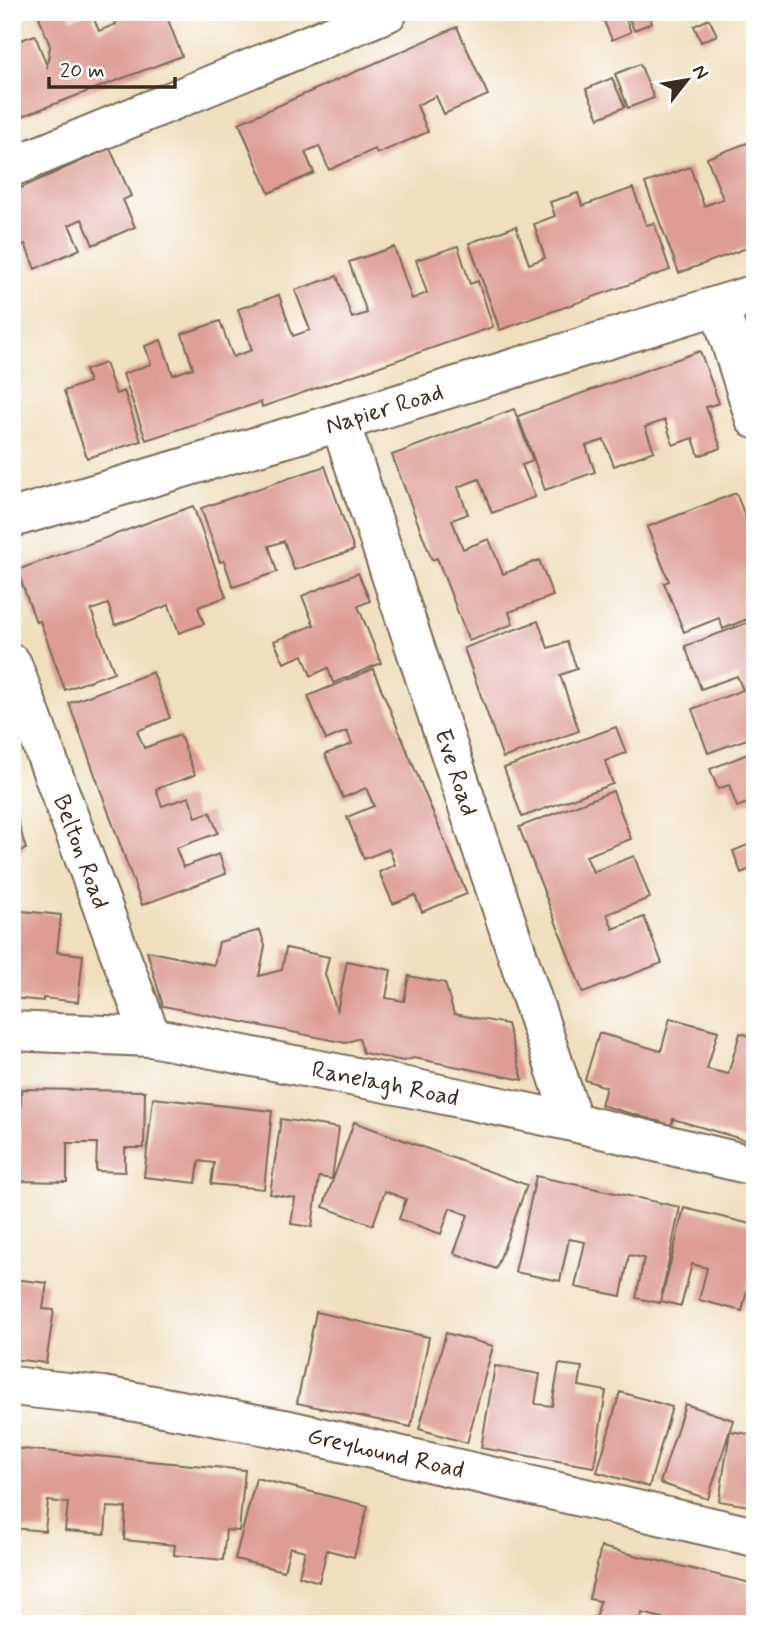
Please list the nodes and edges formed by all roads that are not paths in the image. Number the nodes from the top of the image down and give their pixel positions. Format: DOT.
graph roads {
  1 [pos="388,12"];
  2 [pos="12,167"];
  3 [pos="755,294"];
  4 [pos="719,306"];
  5 [pos="755,419"];
  6 [pos="340,422"];
  7 [pos="12,518"];
  8 [pos="12,664"];
  9 [pos="12,1031"];
  10 [pos="151,1037"];
  11 [pos="573,1122"];
  12 [pos="755,1166"];
  13 [pos="12,1386"];
  14 [pos="755,1537"];
  1 -- 2 [label="street"];
  3 -- 4 [label="street, Napier Road"];
  4 -- 5 [label="street"];
  4 -- 6 [label="street, Napier Road"];
  6 -- 7 [label="street, Napier Road"];
  6 -- 11 [label="street, Eve Road"];
  8 -- 10 [label="street, Belton Road"];
  9 -- 10 [label="street, Ranelagh Road"];
  10 -- 11 [label="street, Ranelagh Road"];
  11 -- 12 [label="street, Ranelagh Road"];
  13 -- 14 [label="street, Greyhound Road"];
}
